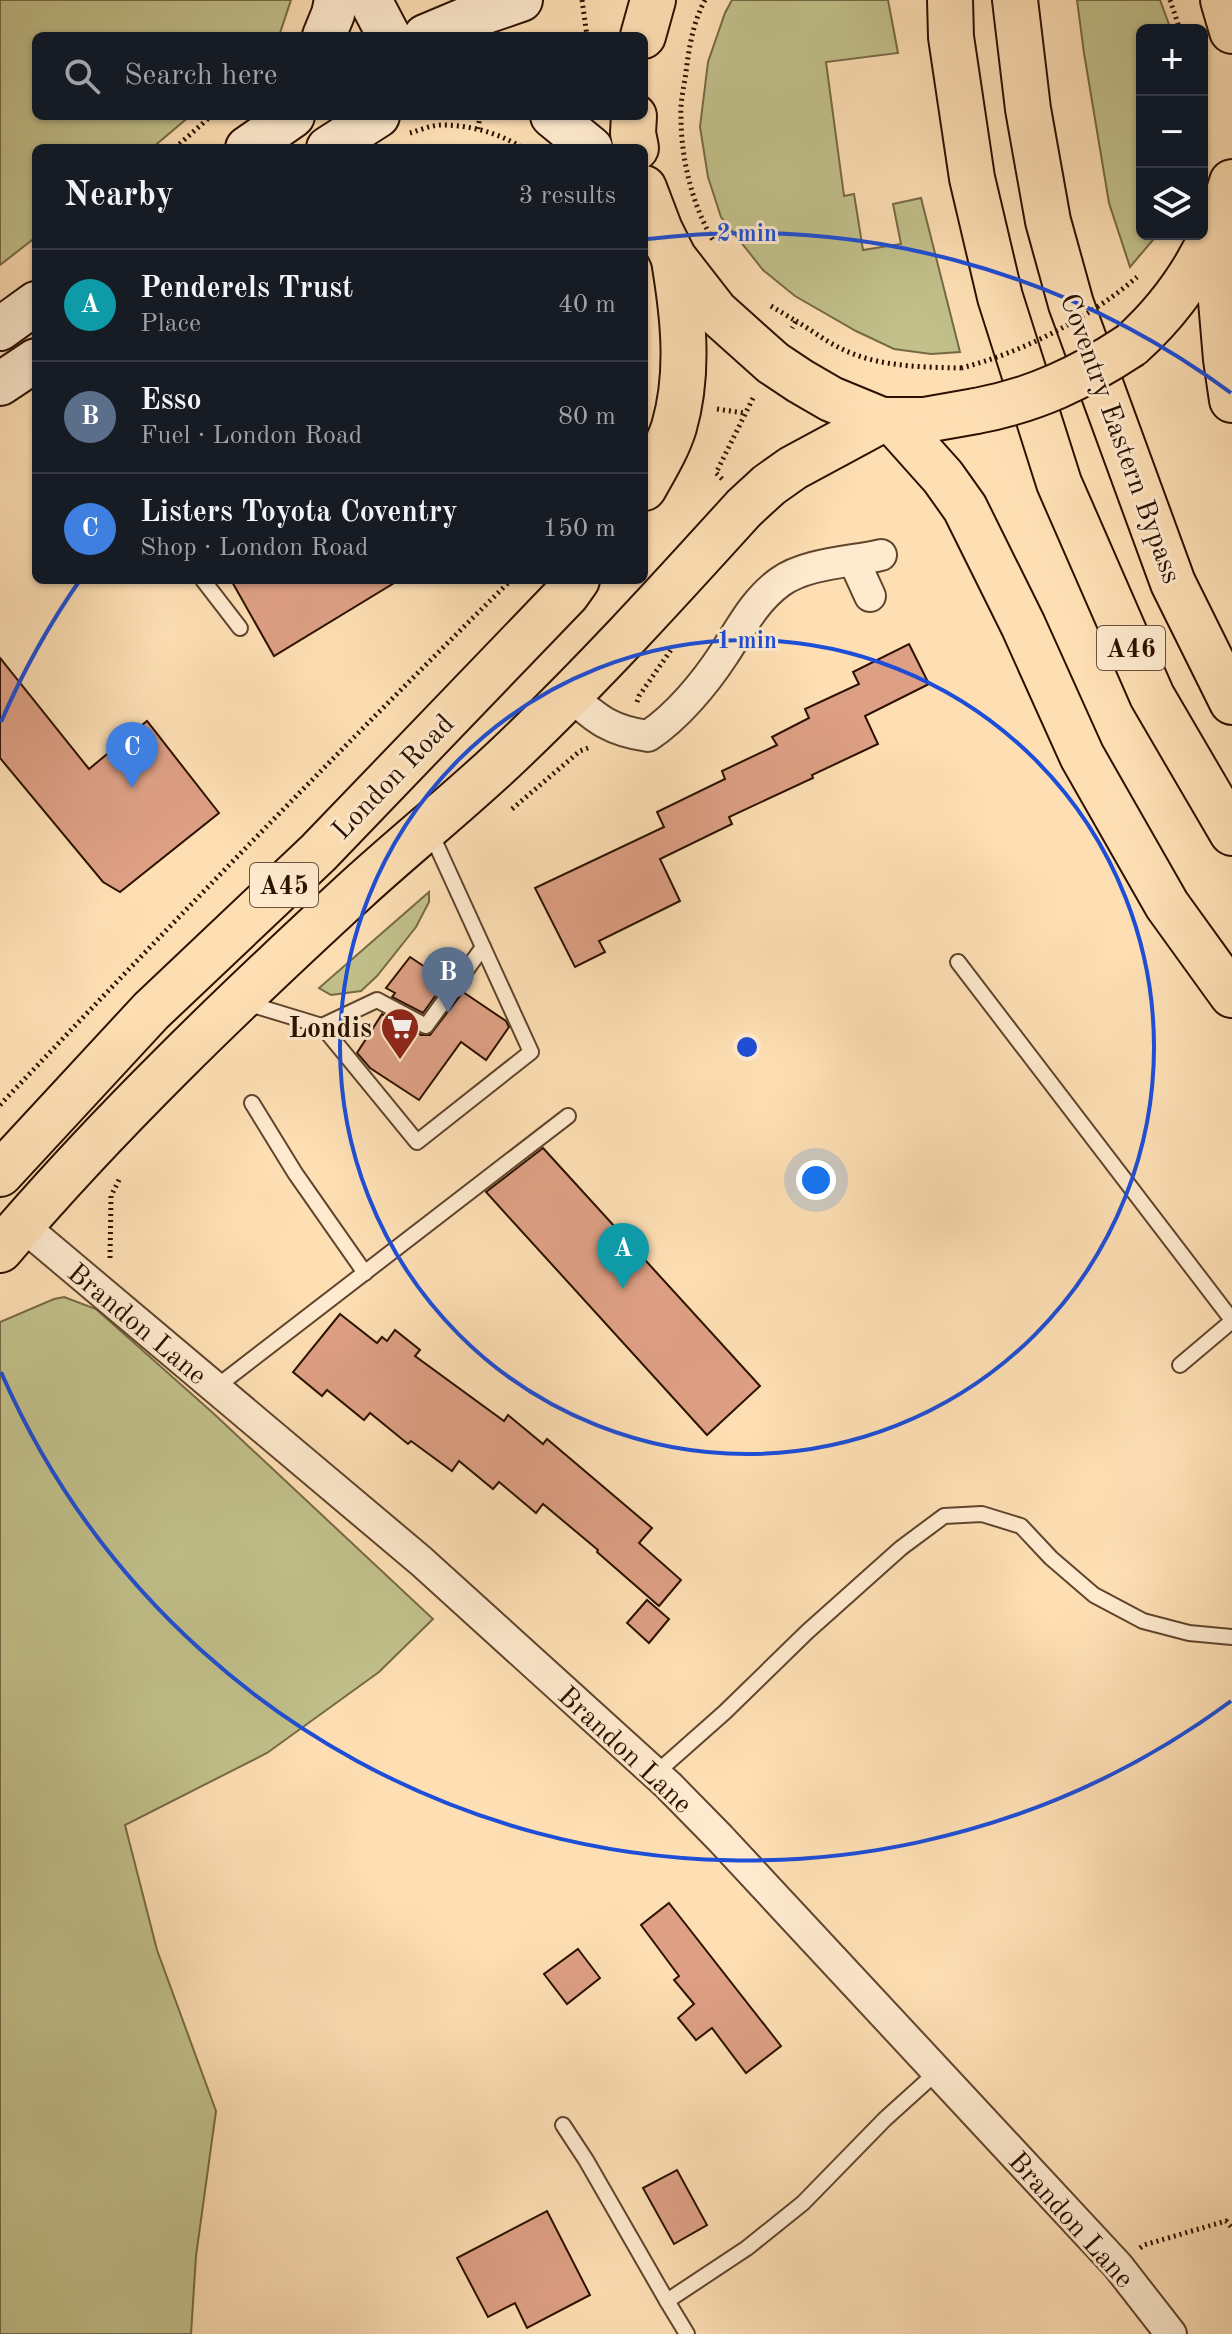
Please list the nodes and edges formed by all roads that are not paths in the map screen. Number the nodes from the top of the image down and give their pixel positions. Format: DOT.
graph roads {
  1 [pos="336,0"];
  2 [pos="370,0"];
  3 [pos="521,0"];
  4 [pos="653,0"];
  5 [pos="950,0"];
  6 [pos="1015,0"];
  7 [pos="1223,0"];
  8 [pos="418,28"];
  9 [pos="1232,31"];
  10 [pos="326,32"];
  11 [pos="660,45"];
  12 [pos="372,120"];
  13 [pos="557,120"];
  14 [pos="634,120"];
  15 [pos="334,144"];
  16 [pos="586,144"];
  17 [pos="635,144"];
  18 [pos="1228,197"];
  19 [pos="648,200"];
  20 [pos="659,232"];
  21 [pos="32,306"];
  22 [pos="0,329"];
  23 [pos="1232,400"];
  24 [pos="887,421"];
  25 [pos="648,481"];
  26 [pos="206,584"];
  27 [pos="574,584"];
  28 [pos="870,596"];
  29 [pos="240,628"];
  30 [pos="570,695"];
  31 [pos="1232,702"];
  32 [pos="427,825"];
  33 [pos="1232,833"];
  34 [pos="483,947"];
  35 [pos="958,962"];
  36 [pos="1232,995"];
  37 [pos="239,1001"];
  38 [pos="322,1026"];
  39 [pos="252,1103"];
  40 [pos="568,1116"];
  41 [pos="0,1174"];
  42 [pos="11,1237"];
  43 [pos="365,1273"];
  44 [pos="1232,1320"];
  45 [pos="1180,1365"];
  46 [pos="215,1388"];
  47 [pos="1232,1637"];
  48 [pos="655,1774"];
  49 [pos="937,2072"];
  50 [pos="563,2125"];
  51 [pos="667,2301"];
  52 [pos="687,2334"];
  53 [pos="1171,2334"];
  1 -- 10 [label="street"];
  2 -- 8 [label="street"];
  3 -- 8 [label="street"];
  4 -- 11 [label="highway"];
  5 -- 33 [label="highway, A46"];
  6 -- 31 [label="highway, Coventry Eastern Bypass / A46"];
  7 -- 9 [label="highway"];
  12 -- 15 [label="street"];
  13 -- 16 [label="street"];
  14 -- 17 [label="highway"];
  18 -- 23 [label="highway"];
  18 -- 24 [label="highway, bridge"];
  19 -- 20 [label="highway"];
  20 -- 24 [label="highway"];
  20 -- 25 [label="highway"];
  21 -- 22 [label="street"];
  24 -- 30 [label="highway, London Road / A45"];
  24 -- 36 [label="highway"];
  26 -- 29 [label="lane"];
  27 -- 41 [label="highway, London Road / A45"];
  28 -- 30 [label="street"];
  30 -- 32 [label="highway, London Road / A45"];
  32 -- 34 [label="lane"];
  32 -- 37 [label="highway, London Road / A45"];
  34 -- 38 [label="lane"];
  34 -- 38 [label="lane"];
  35 -- 44 [label="lane"];
  37 -- 38 [label="lane"];
  37 -- 42 [label="highway, London Road / A45"];
  39 -- 43 [label="lane"];
  40 -- 43 [label="lane"];
  42 -- 46 [label="street, Brandon Lane"];
  43 -- 46 [label="lane"];
  44 -- 45 [label="lane"];
  46 -- 48 [label="street, Brandon Lane"];
  47 -- 48 [label="lane"];
  48 -- 49 [label="street, Brandon Lane"];
  49 -- 51 [label="lane"];
  49 -- 53 [label="street, Brandon Lane"];
  50 -- 51 [label="lane"];
  51 -- 52 [label="lane"];
}
